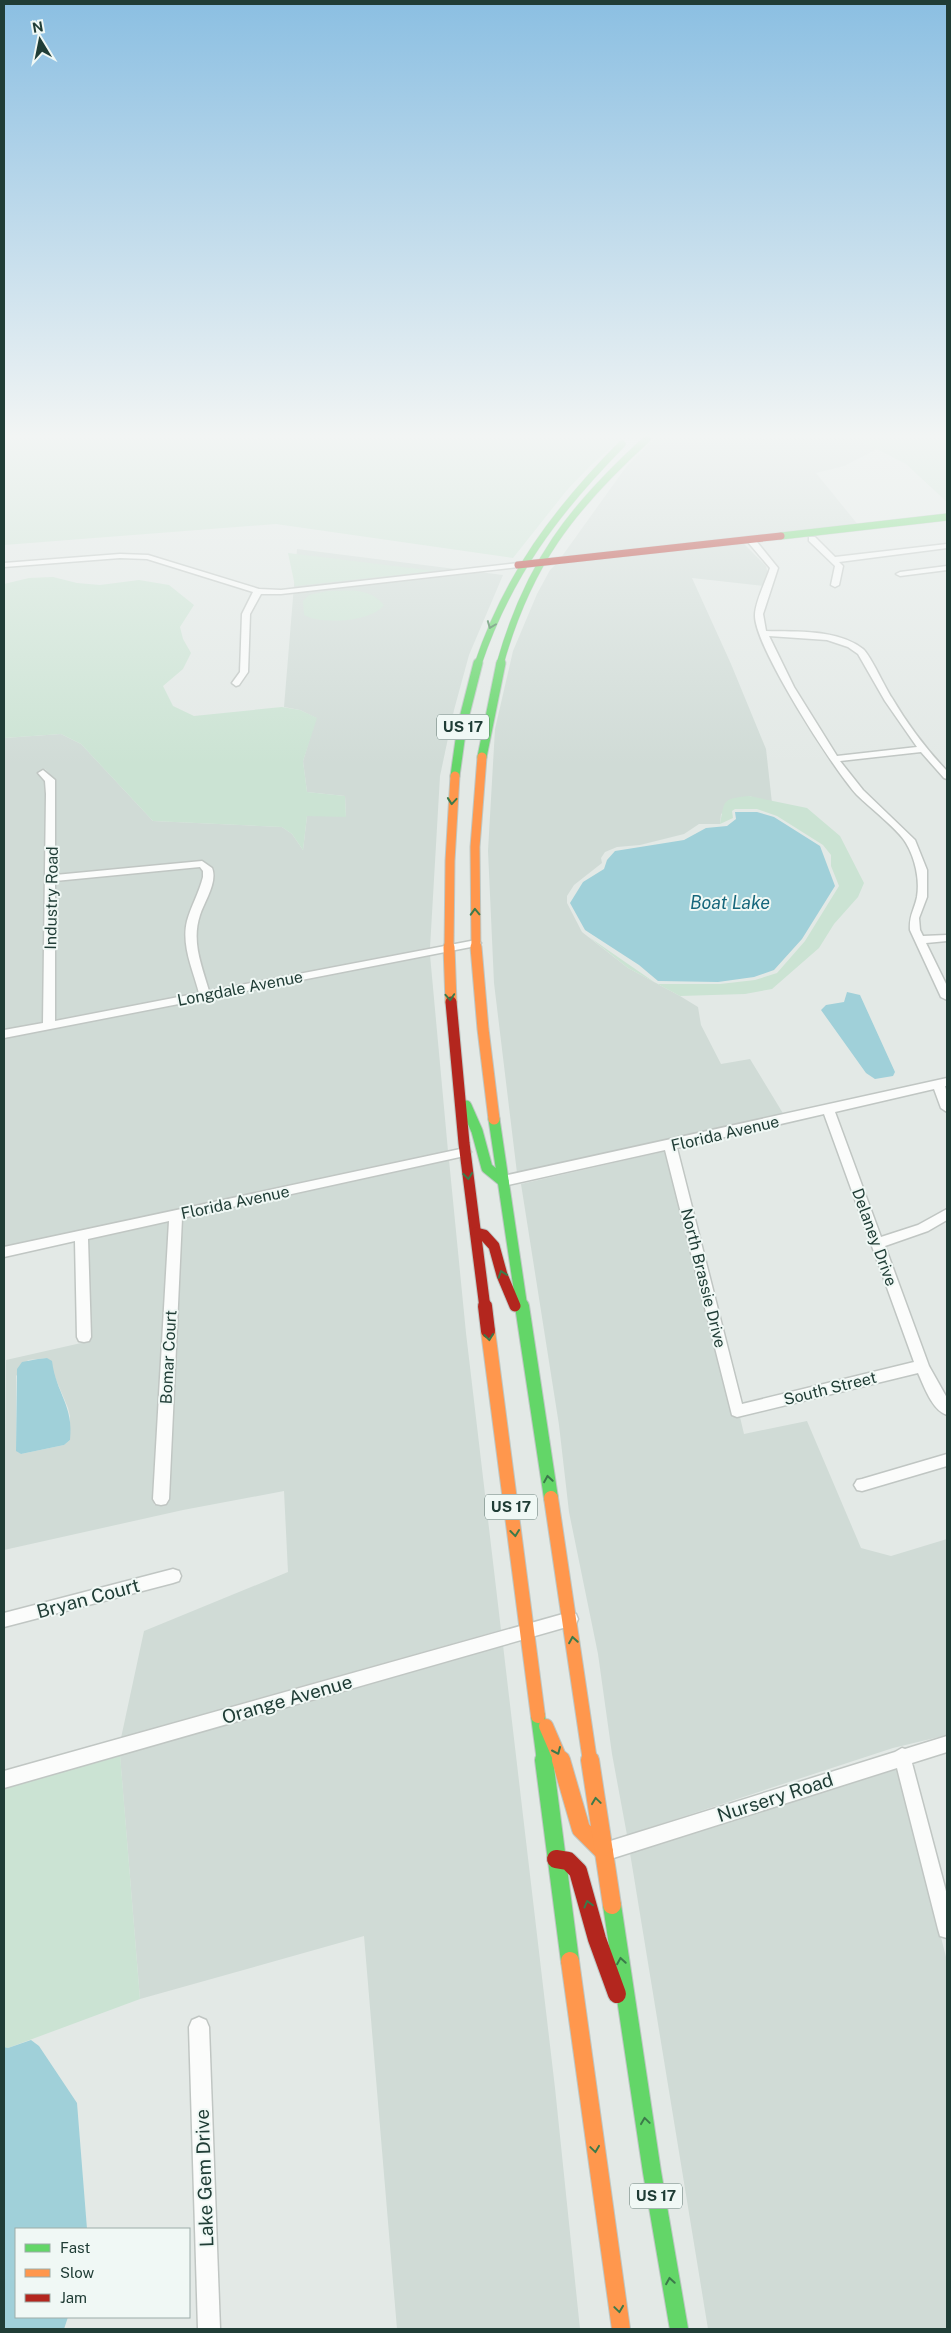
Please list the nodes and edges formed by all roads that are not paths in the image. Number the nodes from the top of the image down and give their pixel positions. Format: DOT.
graph roads {
  1 [pos="530,548"];
  2 [pos="550,548"];
  3 [pos="675,548"];
  4 [pos="757,548"];
  5 [pos="820,548"];
  6 [pos="932,548"];
  7 [pos="908,551"];
  8 [pos="914,558"];
  9 [pos="833,560"];
  10 [pos="539,563"];
  11 [pos="920,564"];
  12 [pos="4,565"];
  13 [pos="518,565"];
  14 [pos="947,568"];
  15 [pos="926,571"];
  16 [pos="900,574"];
  17 [pos="835,585"];
  18 [pos="258,591"];
  19 [pos="763,632"];
  20 [pos="481,655"];
  21 [pos="236,683"];
  22 [pos="493,695"];
  23 [pos="466,710"];
  24 [pos="924,749"];
  25 [pos="482,752"];
  26 [pos="457,758"];
  27 [pos="834,759"];
  28 [pos="43,773"];
  29 [pos="947,776"];
  30 [pos="470,799"];
  31 [pos="450,825"];
  32 [pos="473,871"];
  33 [pos="51,878"];
  34 [pos="947,938"];
  35 [pos="920,940"];
  36 [pos="476,943"];
  37 [pos="448,948"];
  38 [pos="205,995"];
  39 [pos="947,997"];
  40 [pos="49,1025"];
  41 [pos="4,1034"];
  42 [pos="942,1083"];
  43 [pos="458,1089"];
  44 [pos="947,1108"];
  45 [pos="828,1109"];
  46 [pos="670,1145"];
  47 [pos="465,1152"];
  48 [pos="503,1180"];
  49 [pos="947,1214"];
  50 [pos="176,1215"];
  51 [pos="476,1233"];
  52 [pos="82,1235"];
  53 [pos="878,1243"];
  54 [pos="4,1252"];
  55 [pos="526,1335"];
  56 [pos="84,1337"];
  57 [pos="922,1366"];
  58 [pos="947,1409"];
  59 [pos="738,1411"];
  60 [pos="947,1460"];
  61 [pos="862,1485"];
  62 [pos="161,1499"];
  63 [pos="172,1576"];
  64 [pos="570,1619"];
  65 [pos="4,1620"];
  66 [pos="527,1630"];
  67 [pos="538,1707"];
  68 [pos="947,1744"];
  69 [pos="902,1756"];
  70 [pos="4,1780"];
  71 [pos="604,1852"];
  72 [pos="556,1859"];
  73 [pos="947,1929"];
  74 [pos="199,2027"];
  75 [pos="632,2033"];
  76 [pos="209,2329"];
  77 [pos="622,2329"];
  78 [pos="678,2329"];
  1 -- 13 [label="main road, US 17"];
  2 -- 10 [label="main road, US 17"];
  3 -- 10 [label="main road"];
  4 -- 19 [label="street"];
  5 -- 9 [label="street"];
  6 -- 7 [label="street"];
  7 -- 8 [label="street"];
  7 -- 9 [label="street"];
  9 -- 17 [label="street"];
  10 -- 13 [label="main road"];
  10 -- 22 [label="main road, US 17"];
  11 -- 15 [label="street"];
  12 -- 18 [label="street"];
  13 -- 18 [label="street"];
  13 -- 20 [label="main road, US 17, one-way"];
  14 -- 15 [label="street"];
  15 -- 16 [label="street"];
  18 -- 21 [label="street"];
  19 -- 24 [label="street"];
  19 -- 27 [label="street"];
  20 -- 22 [label="main road"];
  20 -- 23 [label="main road, US 17"];
  22 -- 25 [label="main road, US 17"];
  23 -- 25 [label="main road"];
  23 -- 26 [label="main road, US 17"];
  24 -- 27 [label="street"];
  24 -- 29 [label="street"];
  25 -- 30 [label="main road, US 17"];
  26 -- 30 [label="main road"];
  26 -- 31 [label="main road, US 17, one-way"];
  27 -- 35 [label="street"];
  28 -- 33 [label="street, Industry Road"];
  30 -- 32 [label="main road, US 17"];
  31 -- 32 [label="main road"];
  31 -- 37 [label="main road, US 17"];
  36 -- 32 [label="main road, US 17, one-way"];
  33 -- 38 [label="street"];
  33 -- 40 [label="street, Industry Road"];
  34 -- 35 [label="street"];
  35 -- 39 [label="street"];
  36 -- 37 [label="street, Longdale Avenue"];
  36 -- 48 [label="main road, US 17"];
  37 -- 38 [label="street, Longdale Avenue"];
  37 -- 43 [label="main road, US 17, one-way"];
  38 -- 40 [label="street, Longdale Avenue"];
  40 -- 41 [label="street, Longdale Avenue"];
  42 -- 44 [label="street"];
  42 -- 45 [label="street, Florida Avenue"];
  43 -- 47 [label="main road, US 17"];
  43 -- 48 [label="main road"];
  45 -- 46 [label="street, Florida Avenue"];
  45 -- 53 [label="street, Delaney Drive"];
  46 -- 48 [label="street, Florida Avenue"];
  46 -- 59 [label="street, North Brassie Drive"];
  47 -- 50 [label="street, Florida Avenue"];
  47 -- 51 [label="main road, US 17, one-way"];
  48 -- 55 [label="main road, US 17"];
  49 -- 53 [label="street"];
  50 -- 52 [label="street, Florida Avenue"];
  50 -- 62 [label="street, Bomar Court"];
  55 -- 51 [label="main road, one-way"];
  51 -- 66 [label="main road, US 17, one-way"];
  52 -- 54 [label="street, Florida Avenue"];
  52 -- 56 [label="street"];
  53 -- 57 [label="street, Delaney Drive"];
  64 -- 55 [label="main road, US 17, one-way"];
  57 -- 58 [label="street, Delaney Drive"];
  57 -- 59 [label="street, South Street"];
  60 -- 61 [label="street"];
  63 -- 65 [label="street, Bryan Court"];
  64 -- 66 [label="street, Orange Avenue"];
  71 -- 64 [label="main road, US 17, one-way"];
  66 -- 67 [label="main road, US 17"];
  66 -- 70 [label="street, Orange Avenue"];
  67 -- 71 [label="main road, one-way"];
  67 -- 72 [label="main road, US 17"];
  68 -- 69 [label="street, Nursery Road"];
  69 -- 71 [label="street, Nursery Road"];
  69 -- 73 [label="street"];
  75 -- 71 [label="main road, US 17, one-way"];
  75 -- 72 [label="main road, one-way"];
  72 -- 77 [label="main road, US 17, one-way"];
  74 -- 76 [label="street, Lake Gem Drive"];
  78 -- 75 [label="main road, US 17, one-way"];
}
